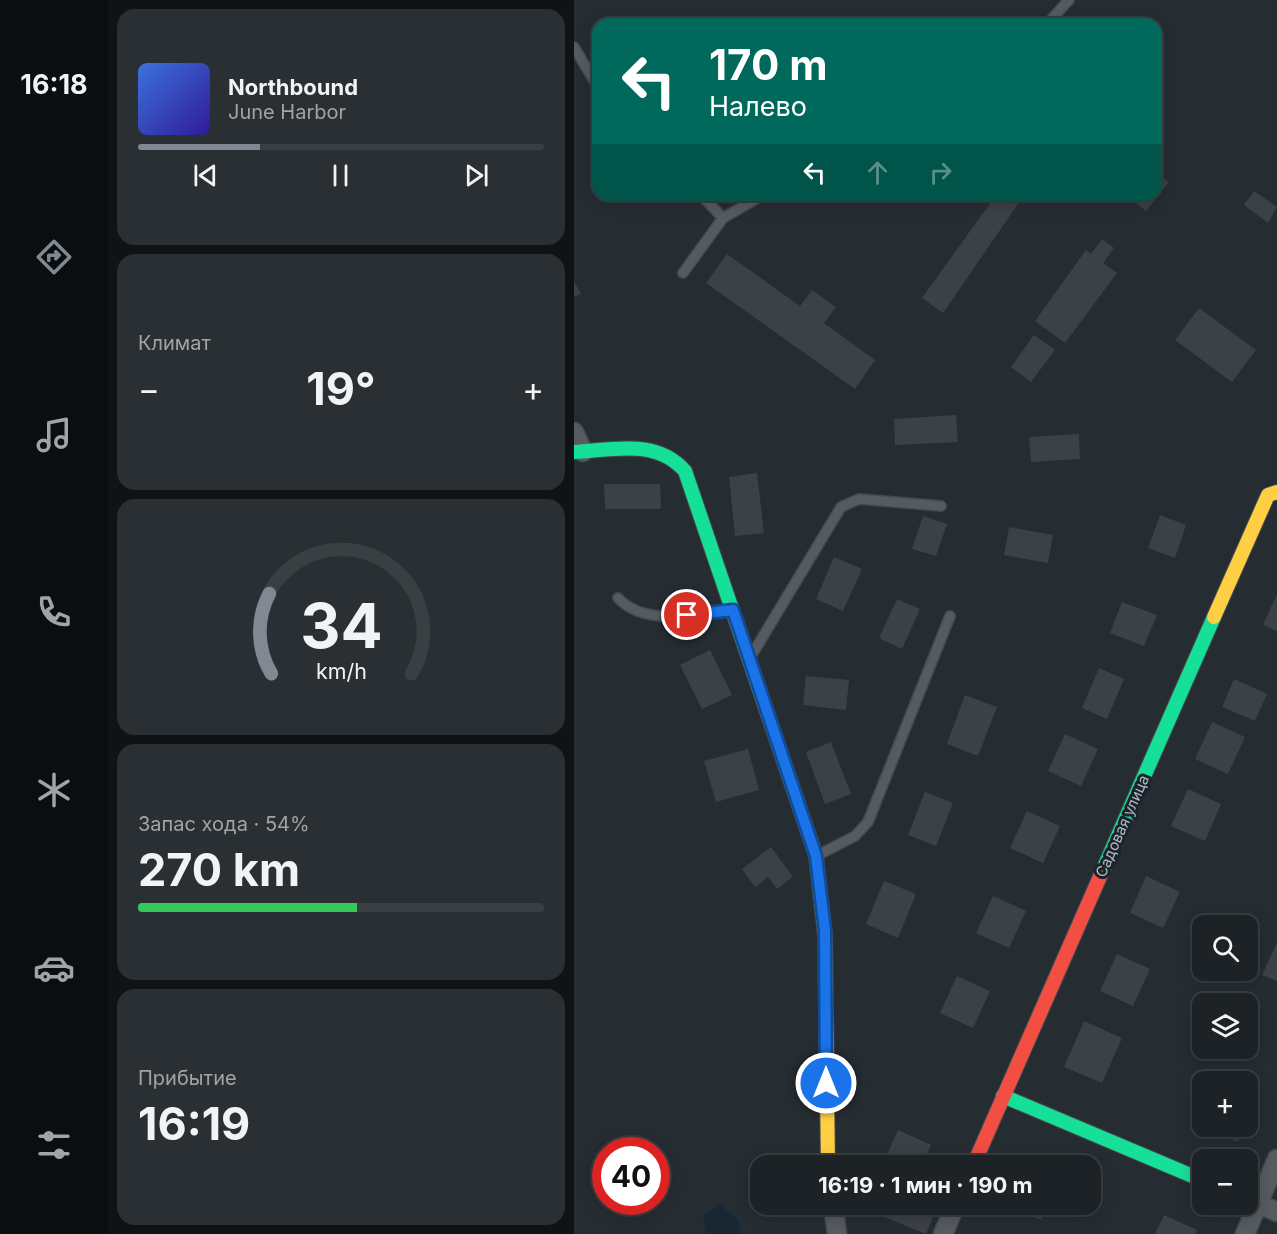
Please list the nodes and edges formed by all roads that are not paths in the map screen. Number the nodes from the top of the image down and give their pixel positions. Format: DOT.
graph roads {
  1 [pos="1069,0"];
  2 [pos="1052,18"];
  3 [pos="574,47"];
  4 [pos="592,77"];
  5 [pos="706,201"];
  6 [pos="752,201"];
  7 [pos="722,218"];
  8 [pos="683,273"];
  9 [pos="574,432"];
  10 [pos="579,452"];
  11 [pos="1276,492"];
  12 [pos="941,506"];
  13 [pos="618,598"];
  14 [pos="733,610"];
  15 [pos="950,616"];
  16 [pos="750,658"];
  17 [pos="816,856"];
  18 [pos="1003,1096"];
  19 [pos="828,1155"];
  20 [pos="978,1155"];
  21 [pos="1276,1159"];
  22 [pos="1192,1176"];
  23 [pos="1258,1192"];
  24 [pos="1258,1203"];
  25 [pos="1276,1212"];
  26 [pos="834,1215"];
  27 [pos="951,1215"];
  28 [pos="1249,1215"];
  29 [pos="836,1234"];
  30 [pos="943,1234"];
  31 [pos="1244,1234"];
  1 -- 2 [label="lane"];
  3 -- 4 [label="lane"];
  5 -- 7 [label="lane"];
  6 -- 7 [label="lane"];
  7 -- 8 [label="lane"];
  9 -- 10 [label="street"];
  10 -- 14 [label="street"];
  11 -- 18 [label="street, Садовая улица"];
  12 -- 16 [label="lane"];
  13 -- 14 [label="lane"];
  14 -- 16 [label="street"];
  15 -- 17 [label="lane"];
  16 -- 17 [label="street"];
  17 -- 19 [label="street"];
  18 -- 20 [label="street, Садовая улица"];
  18 -- 22 [label="street"];
  21 -- 23 [label="street"];
  24 -- 25 [label="street"];
  26 -- 29 [label="street"];
  27 -- 30 [label="street"];
  28 -- 31 [label="street"];
}
